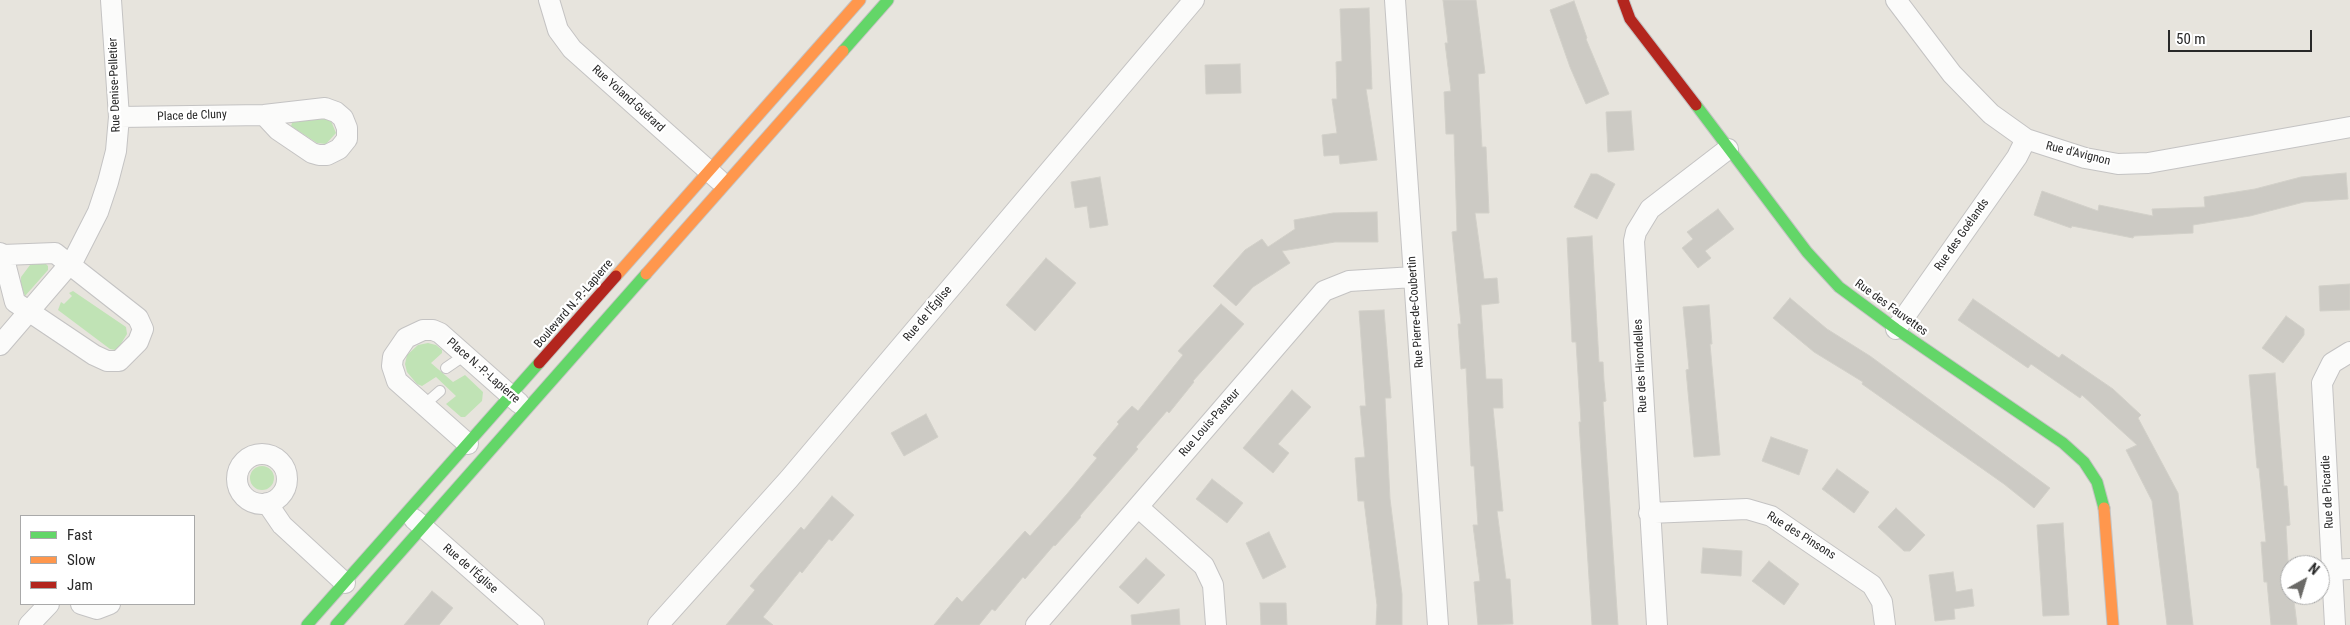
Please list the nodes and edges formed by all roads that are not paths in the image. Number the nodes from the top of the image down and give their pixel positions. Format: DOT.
graph roads {
  1 [pos="111,0"];
  2 [pos="549,0"];
  3 [pos="860,0"];
  4 [pos="888,0"];
  5 [pos="1194,0"];
  6 [pos="1395,0"];
  7 [pos="1623,0"];
  8 [pos="1896,0"];
  9 [pos="264,115"];
  10 [pos="119,117"];
  11 [pos="2350,127"];
  12 [pos="2026,139"];
  13 [pos="1728,149"];
  14 [pos="709,171"];
  15 [pos="725,185"];
  16 [pos="1,254"];
  17 [pos="70,264"];
  18 [pos="1414,277"];
  19 [pos="29,312"];
  20 [pos="1896,330"];
  21 [pos="0,344"];
  22 [pos="2350,352"];
  23 [pos="465,355"];
  24 [pos="446,368"];
  25 [pos="440,391"];
  26 [pos="511,396"];
  27 [pos="424,405"];
  28 [pos="526,409"];
  29 [pos="468,444"];
  30 [pos="267,503"];
  31 [pos="1138,507"];
  32 [pos="406,513"];
  33 [pos="1650,513"];
  34 [pos="423,527"];
  35 [pos="2341,570"];
  36 [pos="344,583"];
  37 [pos="48,605"];
  38 [pos="83,605"];
  39 [pos="107,605"];
  40 [pos="29,625"];
  41 [pos="307,625"];
  42 [pos="336,625"];
  43 [pos="534,625"];
  44 [pos="658,625"];
  45 [pos="1036,625"];
  46 [pos="1216,625"];
  47 [pos="1438,625"];
  48 [pos="1657,625"];
  49 [pos="1885,625"];
  50 [pos="2113,625"];
  51 [pos="2335,625"];
  1 -- 10 [label="street, Rue Denise-Pelletier"];
  2 -- 14 [label="street, Rue Yoland-Guérard"];
  3 -- 14 [label="street, Boulevard N.-P.-Lapierre"];
  4 -- 15 [label="street"];
  5 -- 44 [label="street, Rue de l'Église"];
  6 -- 18 [label="street, Rue Pierre-de-Coubertin"];
  7 -- 13 [label="street, Rue des Fauvettes"];
  8 -- 12 [label="street, Rue d'Avignon"];
  9 -- 10 [label="street, Place de Cluny"];
  10 -- 17 [label="street, Rue Denise-Pelletier"];
  11 -- 12 [label="street, Rue d'Avignon"];
  12 -- 20 [label="street, Rue des Goélands"];
  13 -- 20 [label="street, Rue des Fauvettes"];
  13 -- 33 [label="street, Rue des Hirondelles"];
  14 -- 15 [label="street, Rue Yoland-Guérard"];
  14 -- 26 [label="street, Boulevard N.-P.-Lapierre"];
  15 -- 28 [label="street"];
  16 -- 17 [label="street"];
  16 -- 19 [label="street"];
  17 -- 19 [label="street, Rue Denise-Pelletier"];
  17 -- 19 [label="street"];
  18 -- 31 [label="street, Rue Louis-Pasteur"];
  18 -- 47 [label="street, Rue Pierre-de-Coubertin"];
  19 -- 21 [label="street, Rue Denise-Pelletier"];
  20 -- 50 [label="street, Rue des Fauvettes"];
  22 -- 35 [label="street, Rue de Picardie"];
  23 -- 24 [label="lane"];
  23 -- 26 [label="street, Place N.-P.-Lapierre"];
  23 -- 27 [label="street, Place N.-P.-Lapierre"];
  25 -- 27 [label="lane"];
  26 -- 28 [label="street, Place N.-P.-Lapierre"];
  26 -- 29 [label="street, Boulevard N.-P.-Lapierre"];
  27 -- 29 [label="street, Place N.-P.-Lapierre"];
  28 -- 34 [label="street"];
  29 -- 32 [label="street, Boulevard N.-P.-Lapierre"];
  30 -- 36 [label="street"];
  31 -- 45 [label="street, Rue Louis-Pasteur"];
  31 -- 46 [label="street"];
  32 -- 34 [label="street, Rue de l'Église"];
  32 -- 36 [label="street, Boulevard N.-P.-Lapierre"];
  33 -- 48 [label="street, Rue des Hirondelles"];
  33 -- 49 [label="street, Rue des Pinsons"];
  34 -- 42 [label="street"];
  34 -- 43 [label="street, Rue de l'Église"];
  35 -- 51 [label="street, Rue de Picardie"];
  36 -- 41 [label="street, Boulevard N.-P.-Lapierre"];
  37 -- 40 [label="street"];
  38 -- 39 [label="street"];
}
